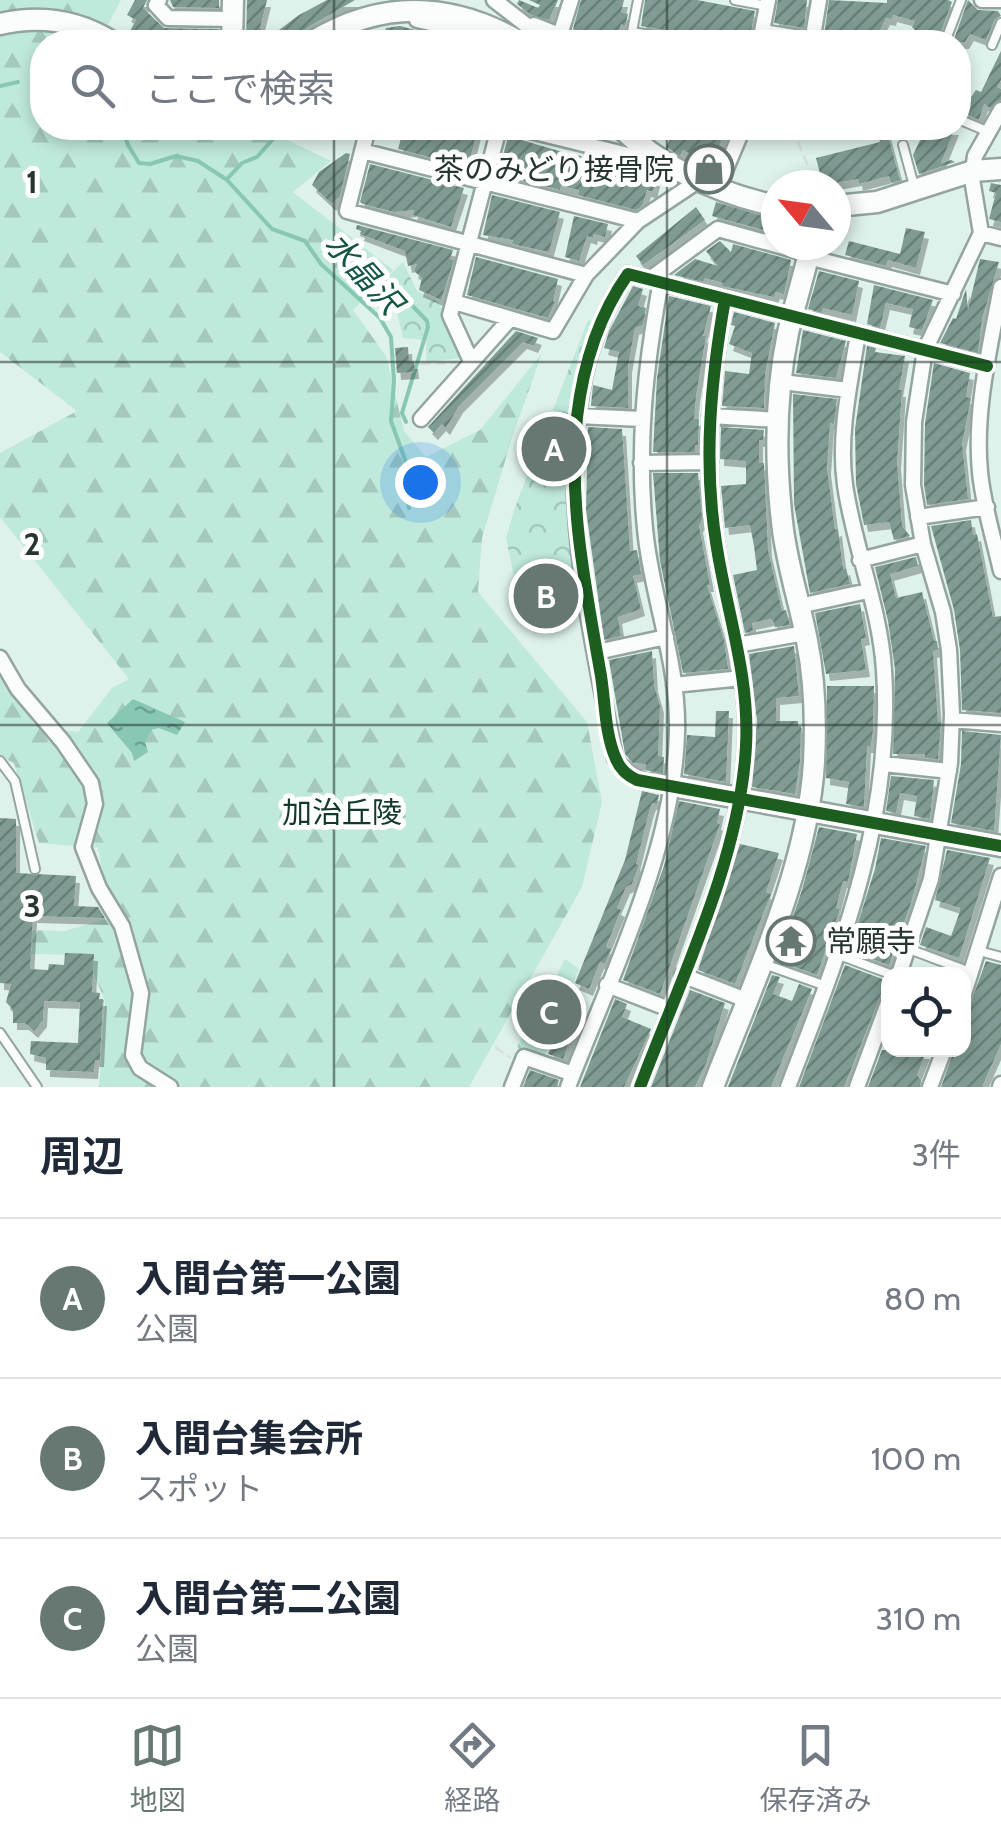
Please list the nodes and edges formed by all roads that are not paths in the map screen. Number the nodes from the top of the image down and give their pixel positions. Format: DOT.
graph roads {
  1 [pos="159,0"];
  2 [pos="494,0"];
  3 [pos="571,0"];
  4 [pos="638,0"];
  5 [pos="735,0"];
  6 [pos="819,0"];
  7 [pos="961,0"];
  8 [pos="982,0"];
  9 [pos="1001,0"];
  10 [pos="768,3"];
  11 [pos="367,4"];
  12 [pos="232,10"];
  13 [pos="418,20"];
  14 [pos="1001,23"];
  15 [pos="0,24"];
  16 [pos="90,30"];
  17 [pos="328,30"];
  18 [pos="457,30"];
  19 [pos="503,30"];
  20 [pos="516,30"];
  21 [pos="558,30"];
  22 [pos="632,30"];
  23 [pos="763,30"];
  24 [pos="814,30"];
  25 [pos="950,30"];
  26 [pos="992,44"];
  27 [pos="1001,110"];
  28 [pos="971,124"];
  29 [pos="989,132"];
  30 [pos="365,140"];
  31 [pos="495,140"];
  32 [pos="565,140"];
  33 [pos="635,140"];
  34 [pos="736,140"];
  35 [pos="903,144"];
  36 [pos="362,151"];
  37 [pos="652,154"];
  38 [pos="1001,169"];
  39 [pos="973,171"];
  40 [pos="484,183"];
  41 [pos="708,185"];
  42 [pos="915,190"];
  43 [pos="761,201"];
  44 [pos="851,205"];
  45 [pos="638,221"];
  46 [pos="981,233"];
  47 [pos="1001,238"];
  48 [pos="761,240"];
  49 [pos="469,243"];
  50 [pos="808,260"];
  51 [pos="837,260"];
  52 [pos="586,275"];
  53 [pos="656,280"];
  54 [pos="1001,287"];
  55 [pos="953,294"];
  56 [pos="726,299"];
  57 [pos="454,302"];
  58 [pos="792,317"];
  59 [pos="510,319"];
  60 [pos="858,334"];
  61 [pos="925,350"];
  62 [pos="471,362"];
  63 [pos="987,366"];
  64 [pos="782,382"];
  65 [pos="848,390"];
  66 [pos="578,416"];
  67 [pos="710,416"];
  68 [pos="421,418"];
  69 [pos="642,419"];
  70 [pos="779,420"];
  71 [pos="710,462"];
  72 [pos="641,463"];
  73 [pos="992,512"];
  74 [pos="918,517"];
  75 [pos="923,544"];
  76 [pos="860,560"];
  77 [pos="1001,571"];
  78 [pos="562,572"];
  79 [pos="868,591"];
  80 [pos="799,606"];
  81 [pos="589,608"];
  82 [pos="805,633"];
  83 [pos="666,638"];
  84 [pos="737,645"];
  85 [pos="597,652"];
  86 [pos="0,658"];
  87 [pos="742,678"];
  88 [pos="674,685"];
  89 [pos="952,720"];
  90 [pos="1001,724"];
  91 [pos="0,761"];
  92 [pos="884,764"];
  93 [pos="948,771"];
  94 [pos="673,786"];
  95 [pos="740,799"];
  96 [pos="807,810"];
  97 [pos="876,823"];
  98 [pos="940,834"];
  99 [pos="1001,846"];
  100 [pos="35,869"];
  101 [pos="1001,876"];
  102 [pos="909,949"];
  103 [pos="978,951"];
  104 [pos="839,955"];
  105 [pos="1001,957"];
  106 [pos="760,962"];
  107 [pos="903,967"];
  108 [pos="958,967"];
  109 [pos="881,971"];
  110 [pos="971,972"];
  111 [pos="682,975"];
  112 [pos="607,985"];
  113 [pos="827,986"];
  114 [pos="746,1000"];
  115 [pos="669,1009"];
  116 [pos="881,1023"];
  117 [pos="0,1033"];
  118 [pos="941,1057"];
  119 [pos="571,1080"];
  120 [pos="37,1087"];
  121 [pos="170,1087"];
  122 [pos="512,1087"];
  123 [pos="640,1087"];
  124 [pos="713,1087"];
  125 [pos="788,1087"];
  126 [pos="857,1087"];
  127 [pos="930,1087"];
  1 -- 12 [label="street"];
  2 -- 20 [label="street"];
  3 -- 21 [label="street"];
  4 -- 22 [label="lane"];
  5 -- 10 [label="lane"];
  6 -- 24 [label="street"];
  7 -- 25 [label="lane"];
  8 -- 9 [label="street"];
  10 -- 23 [label="street"];
  11 -- 17 [label="street"];
  11 -- 19 [label="street"];
  13 -- 18 [label="street"];
  14 -- 26 [label="lane"];
  15 -- 16 [label="street"];
  27 -- 29 [label="street"];
  28 -- 29 [label="lane"];
  29 -- 39 [label="street"];
  30 -- 36 [label="street"];
  31 -- 40 [label="street"];
  32 -- 37 [label="street"];
  33 -- 37 [label="street"];
  34 -- 41 [label="street"];
  35 -- 42 [label="lane"];
  36 -- 40 [label="street"];
  36 -- 49 [label="street"];
  37 -- 41 [label="street"];
  38 -- 39 [label="street"];
  39 -- 42 [label="street"];
  39 -- 46 [label="street"];
  40 -- 45 [label="street"];
  40 -- 49 [label="street"];
  41 -- 43 [label="street"];
  41 -- 45 [label="street"];
  42 -- 44 [label="street"];
  45 -- 52 [label="street"];
  46 -- 47 [label="street"];
  46 -- 55 [label="street"];
  48 -- 53 [label="street"];
  49 -- 52 [label="street"];
  49 -- 57 [label="street"];
  50 -- 58 [label="street"];
  51 -- 55 [label="street"];
  52 -- 59 [label="street"];
  53 -- 56 [label="street"];
  53 -- 66 [label="street"];
  53 -- 69 [label="street"];
  54 -- 63 [label="street"];
  55 -- 61 [label="street"];
  56 -- 58 [label="street"];
  56 -- 67 [label="street"];
  57 -- 59 [label="street"];
  57 -- 62 [label="street"];
  58 -- 60 [label="street"];
  58 -- 64 [label="street"];
  59 -- 62 [label="street"];
  60 -- 61 [label="street"];
  60 -- 65 [label="street"];
  61 -- 63 [label="street"];
  61 -- 74 [label="street"];
  62 -- 68 [label="street"];
  63 -- 73 [label="street"];
  64 -- 65 [label="street"];
  64 -- 70 [label="street"];
  65 -- 76 [label="street"];
  66 -- 69 [label="street"];
  66 -- 81 [label="street"];
  67 -- 70 [label="street"];
  67 -- 71 [label="street"];
  69 -- 72 [label="street"];
  70 -- 80 [label="street"];
  71 -- 72 [label="street"];
  71 -- 84 [label="street"];
  72 -- 83 [label="street"];
  73 -- 74 [label="street"];
  73 -- 77 [label="street"];
  74 -- 75 [label="street"];
  75 -- 76 [label="street"];
  75 -- 89 [label="street"];
  76 -- 79 [label="street"];
  78 -- 81 [label="lane"];
  79 -- 80 [label="street"];
  79 -- 92 [label="street"];
  80 -- 82 [label="street"];
  81 -- 85 [label="street"];
  82 -- 84 [label="street"];
  82 -- 96 [label="street"];
  83 -- 85 [label="street"];
  83 -- 88 [label="street"];
  84 -- 87 [label="street"];
  85 -- 94 [label="street"];
  86 -- 121 [label="street"];
  87 -- 88 [label="street"];
  87 -- 95 [label="street"];
  88 -- 94 [label="street"];
  89 -- 90 [label="street"];
  89 -- 93 [label="street"];
  91 -- 100 [label="lane"];
  92 -- 93 [label="street"];
  92 -- 97 [label="street"];
  93 -- 98 [label="street"];
  94 -- 95 [label="street"];
  94 -- 112 [label="street"];
  95 -- 96 [label="street"];
  95 -- 111 [label="street"];
  96 -- 97 [label="street"];
  96 -- 106 [label="street"];
  97 -- 98 [label="street"];
  97 -- 104 [label="street"];
  98 -- 99 [label="street"];
  98 -- 102 [label="street"];
  101 -- 103 [label="street"];
  102 -- 107 [label="street"];
  102 -- 108 [label="lane"];
  103 -- 105 [label="lane"];
  103 -- 110 [label="street"];
  104 -- 109 [label="lane"];
  104 -- 113 [label="street"];
  106 -- 113 [label="lane"];
  106 -- 114 [label="street"];
  111 -- 114 [label="street"];
  111 -- 115 [label="street"];
  112 -- 115 [label="street"];
  112 -- 119 [label="street"];
  113 -- 125 [label="street"];
  114 -- 124 [label="street"];
  115 -- 123 [label="street"];
  116 -- 126 [label="street"];
  117 -- 120 [label="lane"];
  118 -- 127 [label="street"];
  119 -- 122 [label="street"];
}
